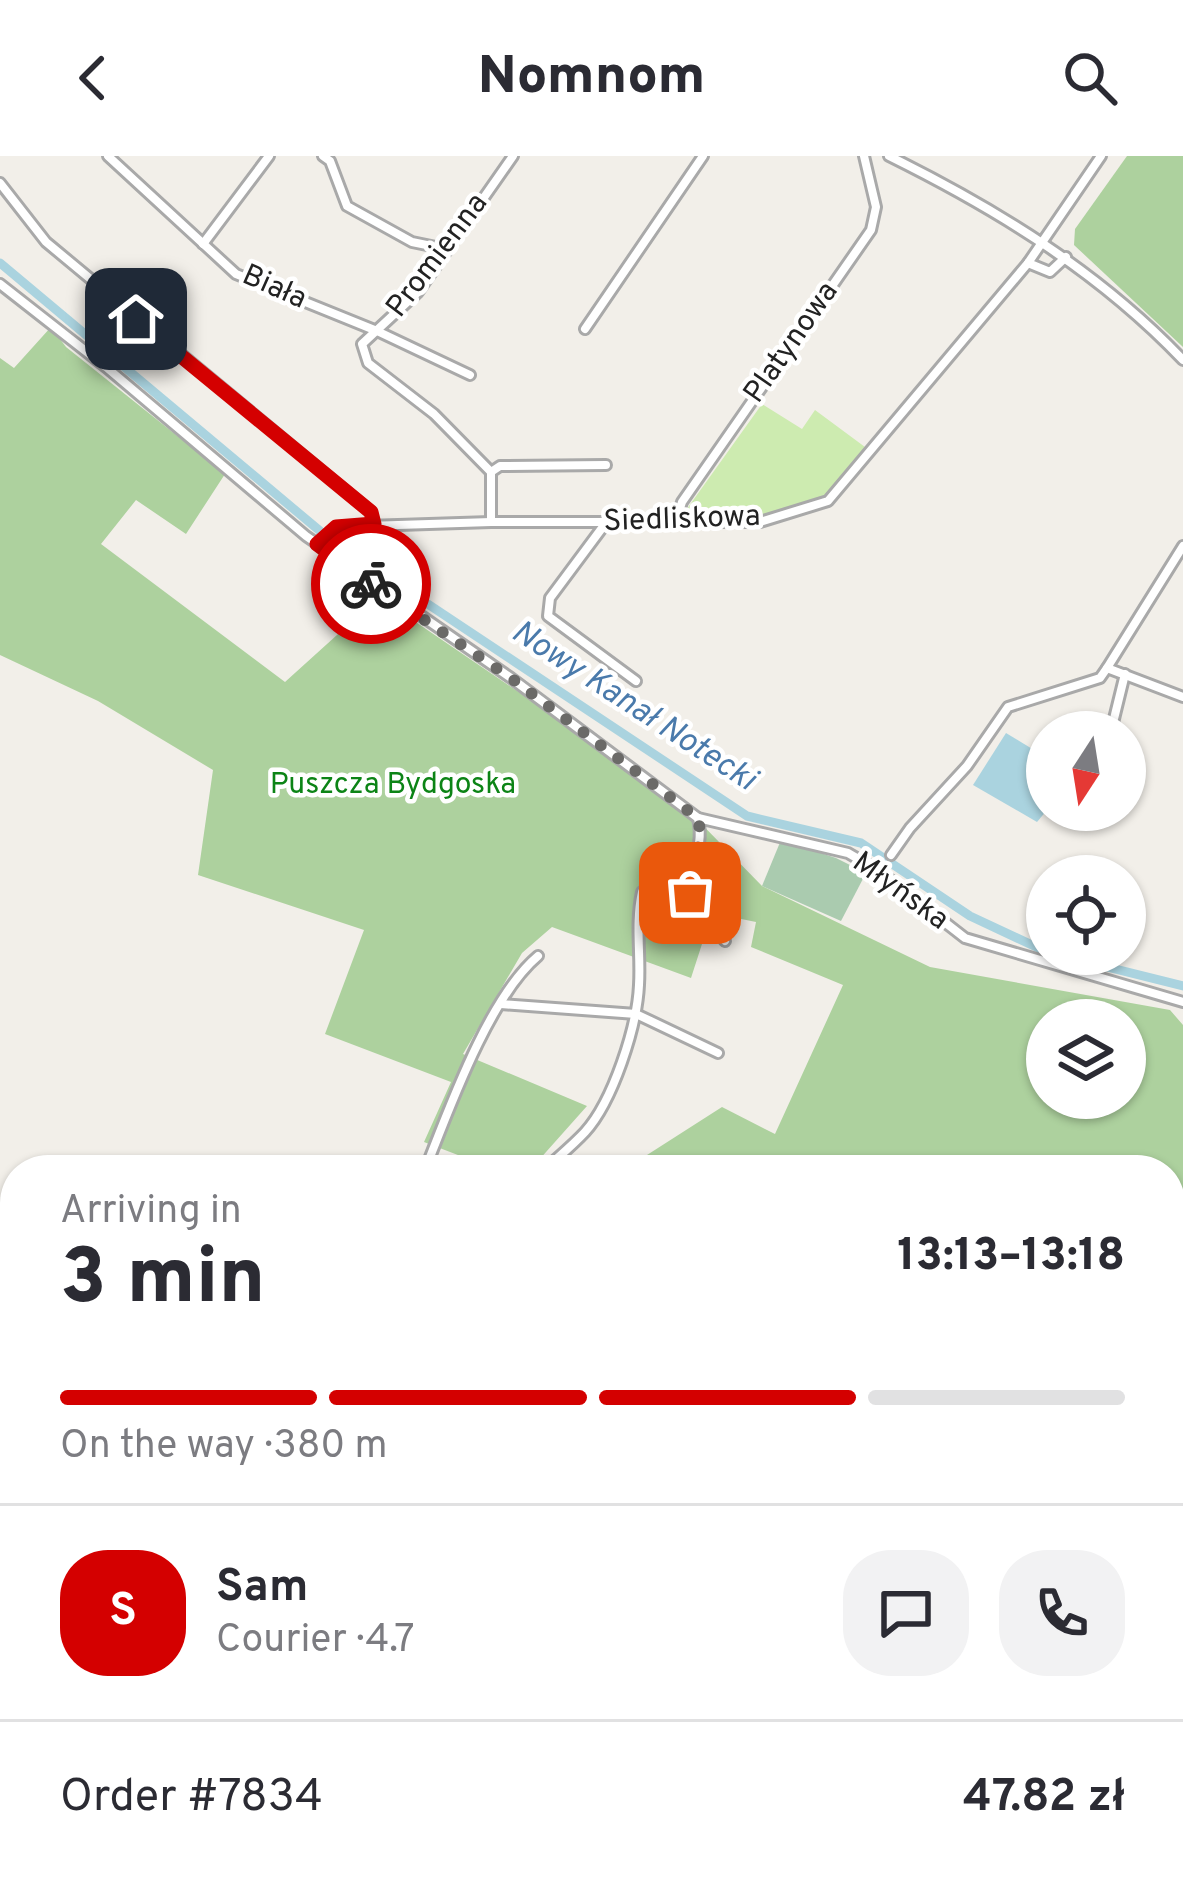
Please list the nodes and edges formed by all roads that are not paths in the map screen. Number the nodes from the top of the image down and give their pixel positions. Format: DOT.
graph roads {
  1 [pos="108,156"];
  2 [pos="269,156"];
  3 [pos="322,156"];
  4 [pos="513,156"];
  5 [pos="703,156"];
  6 [pos="864,156"];
  7 [pos="890,156"];
  8 [pos="1101,156"];
  9 [pos="0,183"];
  10 [pos="1044,242"];
  11 [pos="203,244"];
  12 [pos="446,249"];
  13 [pos="1066,257"];
  14 [pos="1028,263"];
  15 [pos="0,284"];
  16 [pos="585,329"];
  17 [pos="377,331"];
  18 [pos="1183,360"];
  19 [pos="470,375"];
  20 [pos="606,465"];
  21 [pos="491,472"];
  22 [pos="676,521"];
  23 [pos="491,522"];
  24 [pos="606,523"];
  25 [pos="374,524"];
  26 [pos="317,544"];
  27 [pos="1183,546"];
  28 [pos="1179,560"];
  29 [pos="1108,666"];
  30 [pos="1125,674"];
  31 [pos="637,681"];
  32 [pos="1183,697"];
  33 [pos="1116,711"];
  34 [pos="698,818"];
  35 [pos="891,854"];
  36 [pos="642,892"];
  37 [pos="725,941"];
  38 [pos="538,956"];
  39 [pos="1183,1002"];
  40 [pos="501,1004"];
  41 [pos="636,1014"];
  42 [pos="718,1053"];
  43 [pos="431,1155"];
  44 [pos="560,1155"];
  1 -- 11 [label="street, Biała"];
  2 -- 11 [label="street"];
  3 -- 12 [label="street"];
  4 -- 12 [label="street, Promienna"];
  5 -- 16 [label="street"];
  6 -- 22 [label="street, Platynowa"];
  7 -- 10 [label="street"];
  8 -- 10 [label="street, Siedliskowa"];
  9 -- 25 [label="street"];
  10 -- 13 [label="street"];
  10 -- 14 [label="street, Siedliskowa"];
  11 -- 17 [label="street, Biała"];
  12 -- 17 [label="street, Promienna"];
  13 -- 14 [label="street"];
  13 -- 18 [label="street"];
  14 -- 22 [label="street, Siedliskowa"];
  15 -- 26 [label="street, Młyńska"];
  17 -- 19 [label="street, Biała"];
  17 -- 21 [label="street, Promienna"];
  20 -- 21 [label="street"];
  21 -- 23 [label="street"];
  22 -- 24 [label="street, Siedliskowa"];
  23 -- 24 [label="street, Siedliskowa"];
  23 -- 25 [label="street, Siedliskowa"];
  24 -- 31 [label="street"];
  25 -- 26 [label="street, Siedliskowa"];
  26 -- 34 [label="street, Młyńska"];
  27 -- 28 [label="street"];
  28 -- 29 [label="street"];
  29 -- 30 [label="street"];
  29 -- 35 [label="street"];
  30 -- 32 [label="street"];
  30 -- 33 [label="street"];
  34 -- 37 [label="street"];
  34 -- 39 [label="street, Młyńska"];
  36 -- 41 [label="street"];
  38 -- 40 [label="street"];
  40 -- 41 [label="street"];
  40 -- 43 [label="street"];
  41 -- 42 [label="street"];
  41 -- 44 [label="street"];
}
